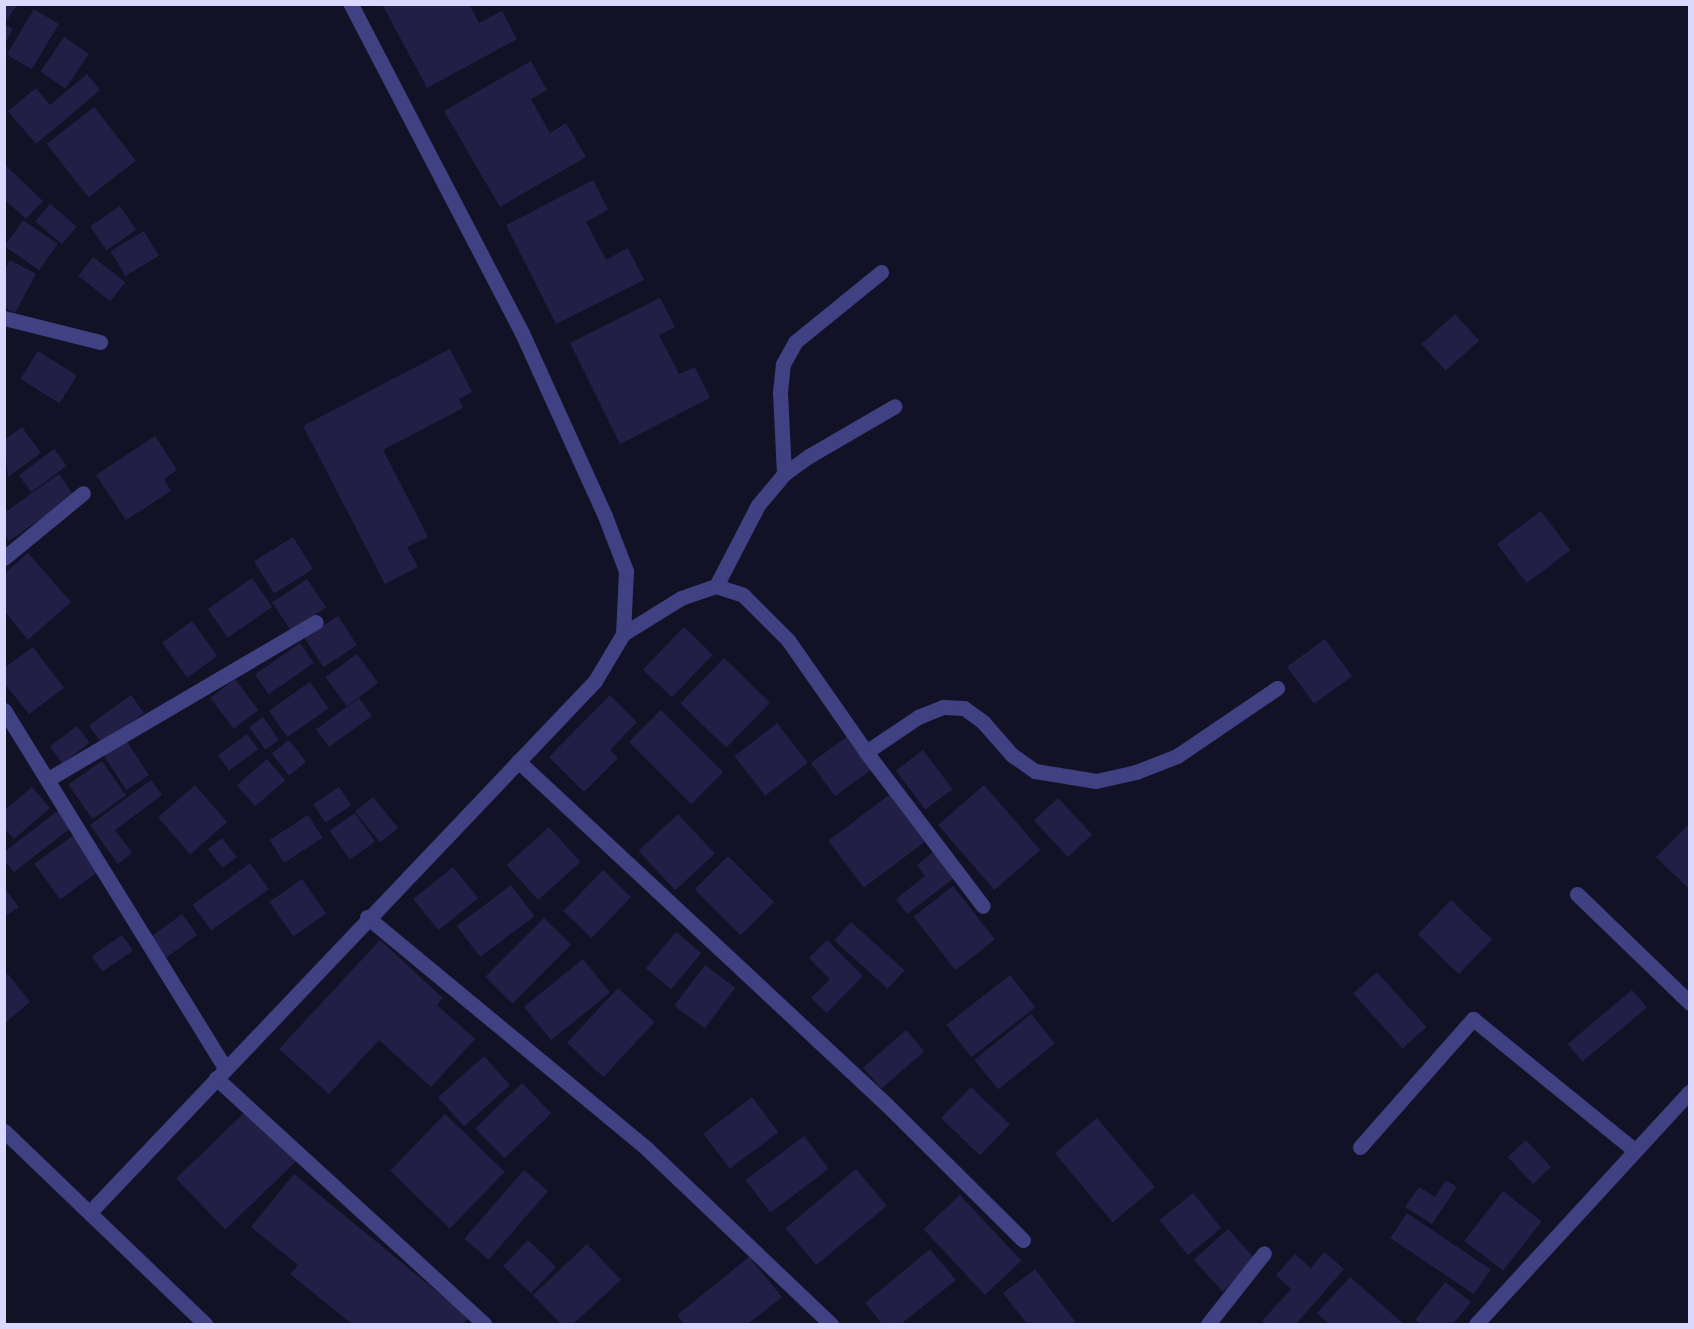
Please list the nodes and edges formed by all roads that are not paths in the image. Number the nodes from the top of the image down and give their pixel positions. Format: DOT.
graph roads {
  1 [pos="351,4"];
  2 [pos="881,272"];
  3 [pos="4,318"];
  4 [pos="100,342"];
  5 [pos="895,406"];
  6 [pos="784,474"];
  7 [pos="83,493"];
  8 [pos="4,558"];
  9 [pos="716,586"];
  10 [pos="316,622"];
  11 [pos="623,634"];
  12 [pos="1277,688"];
  13 [pos="4,710"];
  14 [pos="866,753"];
  15 [pos="518,761"];
  16 [pos="50,778"];
  17 [pos="1577,894"];
  18 [pos="983,906"];
  19 [pos="367,917"];
  20 [pos="1689,1003"];
  21 [pos="221,1073"];
  22 [pos="1689,1091"];
  23 [pos="4,1131"];
  24 [pos="1360,1147"];
  25 [pos="1633,1149"];
  26 [pos="90,1212"];
  27 [pos="1023,1240"];
  28 [pos="1264,1253"];
  29 [pos="205,1324"];
  30 [pos="484,1324"];
  31 [pos="831,1324"];
  32 [pos="1208,1324"];
  33 [pos="1476,1324"];
  1 -- 11 [label="street"];
  2 -- 6 [label="street"];
  3 -- 4 [label="street"];
  5 -- 6 [label="street"];
  6 -- 9 [label="street"];
  7 -- 8 [label="street"];
  9 -- 11 [label="street"];
  9 -- 14 [label="street"];
  10 -- 16 [label="street"];
  11 -- 15 [label="street"];
  12 -- 14 [label="street"];
  13 -- 16 [label="street"];
  14 -- 18 [label="street"];
  15 -- 19 [label="street"];
  15 -- 27 [label="street"];
  16 -- 21 [label="street"];
  17 -- 20 [label="street"];
  19 -- 21 [label="street"];
  19 -- 31 [label="street"];
  21 -- 26 [label="street"];
  21 -- 30 [label="street"];
  22 -- 25 [label="street"];
  23 -- 26 [label="street"];
  24 -- 25 [label="street"];
  25 -- 33 [label="street"];
  26 -- 29 [label="street"];
  28 -- 32 [label="street"];
}
